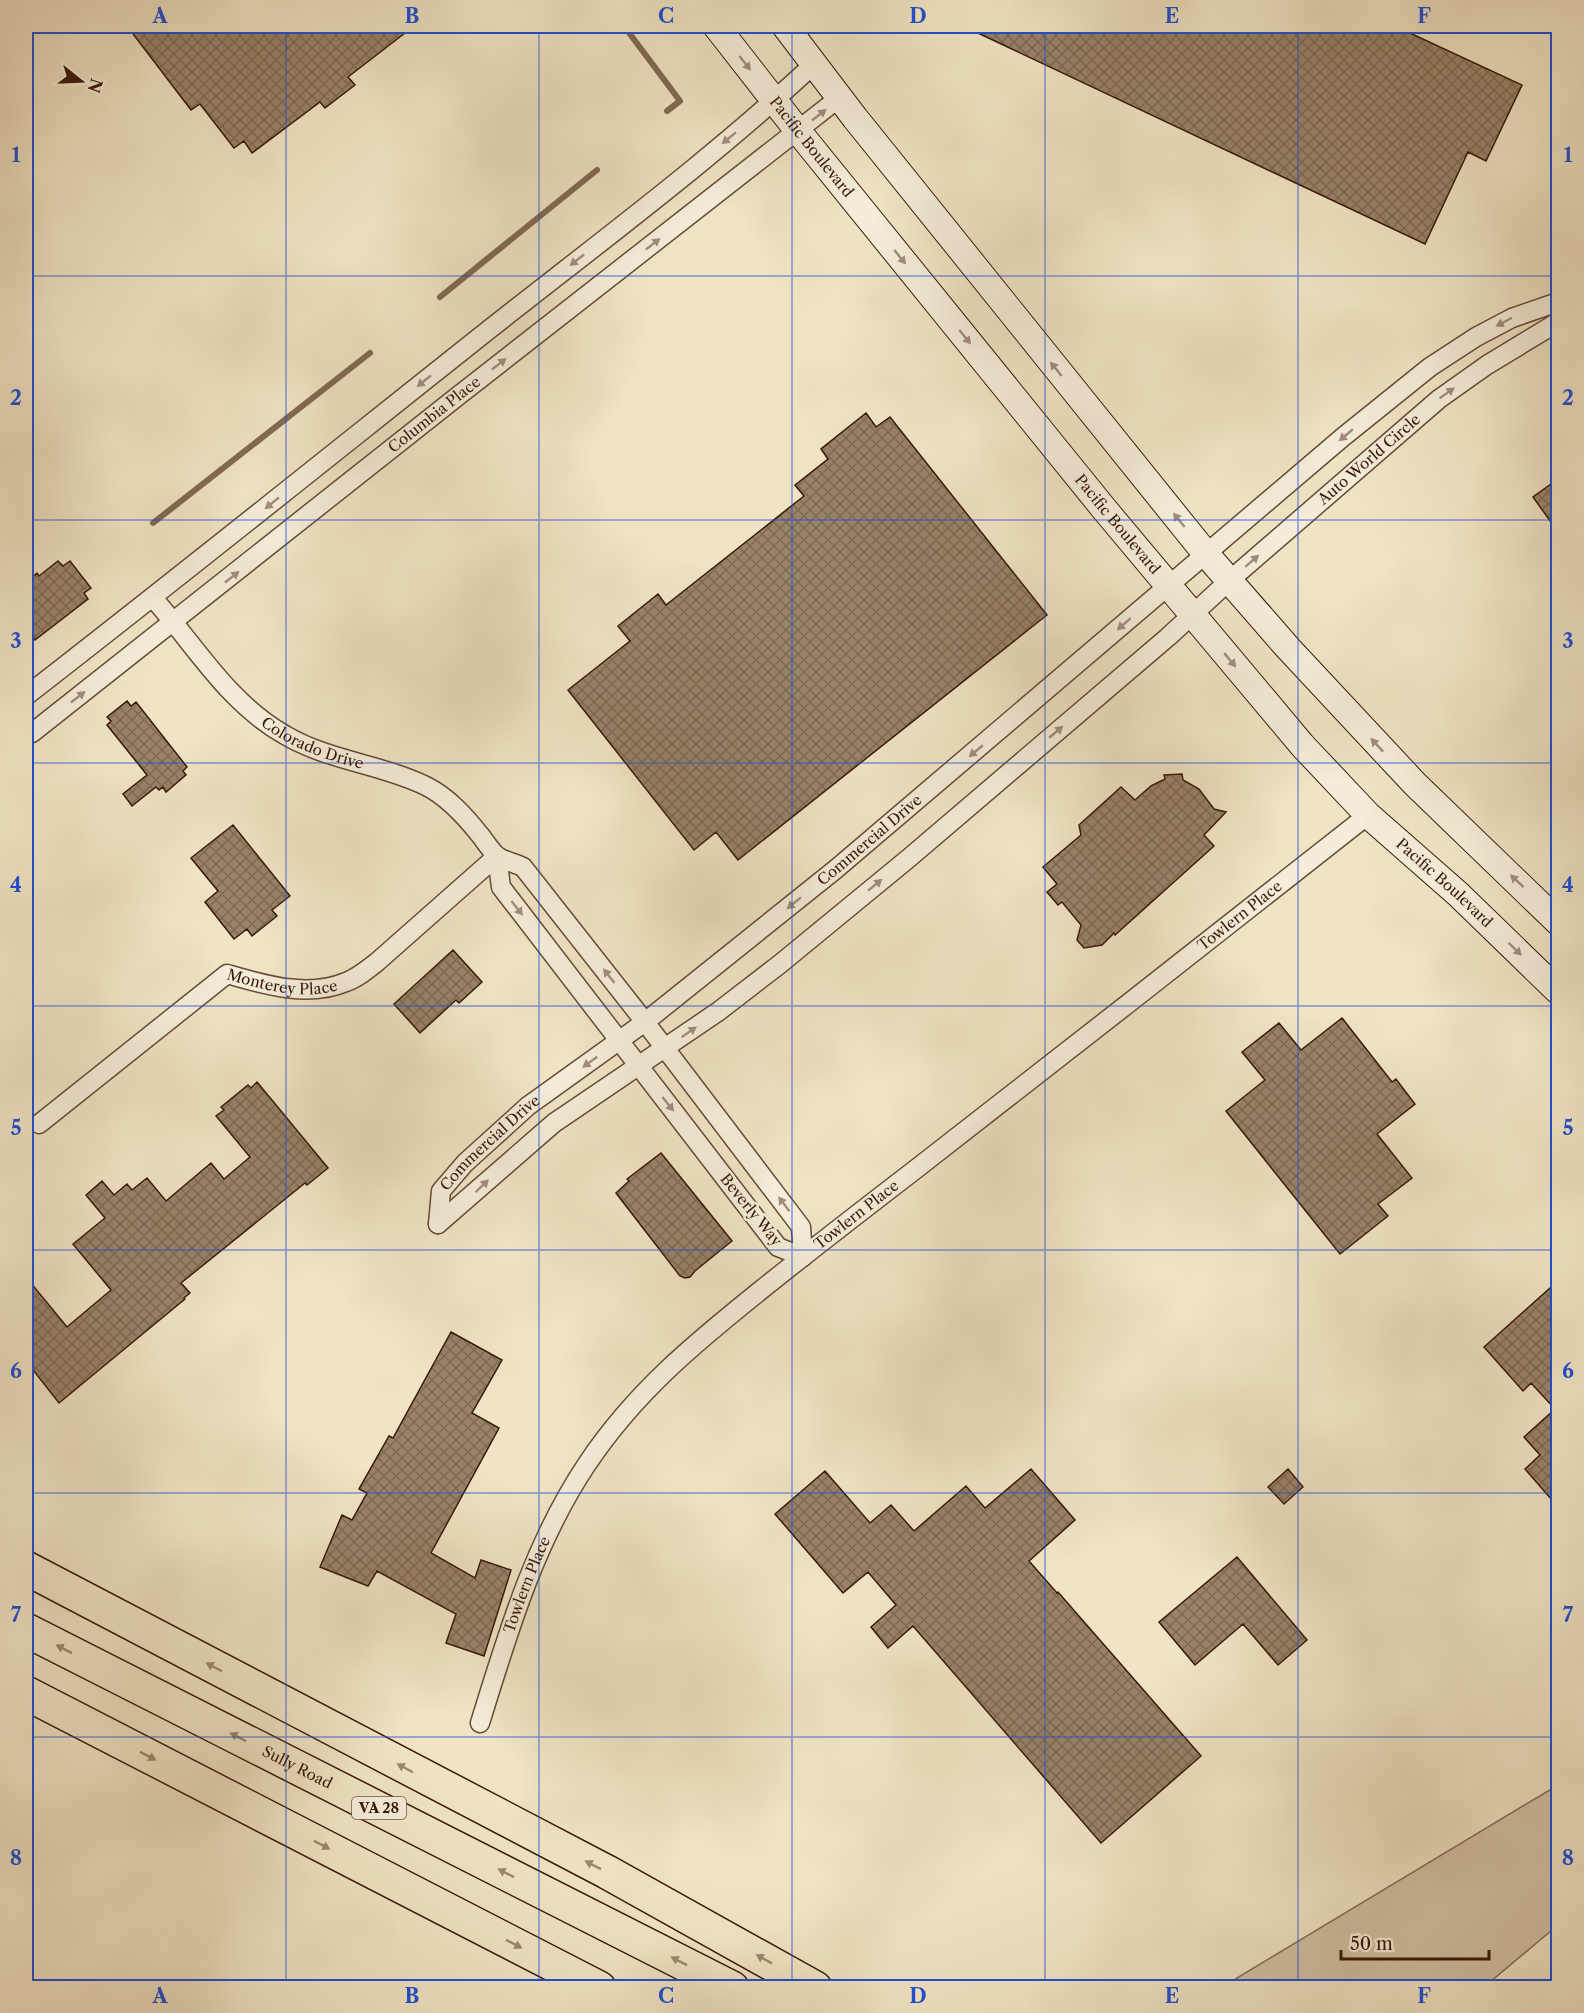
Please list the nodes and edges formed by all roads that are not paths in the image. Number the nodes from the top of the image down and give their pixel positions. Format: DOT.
graph roads {
  1 [pos="716,26"];
  2 [pos="785,26"];
  3 [pos="813,65"];
  4 [pos="839,98"];
  5 [pos="774,101"];
  6 [pos="798,131"];
  7 [pos="1558,302"];
  8 [pos="1558,322"];
  9 [pos="1206,554"];
  10 [pos="1230,580"];
  11 [pos="1168,586"];
  12 [pos="153,598"];
  13 [pos="1193,615"];
  14 [pos="174,622"];
  15 [pos="26,696"];
  16 [pos="32,734"];
  17 [pos="1368,814"];
  18 [pos="497,856"];
  19 [pos="1558,922"];
  20 [pos="1558,991"];
  21 [pos="645,1022"];
  22 [pos="619,1041"];
  23 [pos="665,1048"];
  24 [pos="638,1065"];
  25 [pos="39,1124"];
  26 [pos="803,1257"];
  27 [pos="26,1568"];
  28 [pos="26,1630"];
  29 [pos="26,1693"];
  30 [pos="26,1703"];
  31 [pos="480,1723"];
  32 [pos="96,1729"];
  33 [pos="599,1988"];
  34 [pos="732,1988"];
  35 [pos="815,1988"];
  1 -- 5 [label="main road, Pacific Boulevard, one-way"];
  2 -- 3 [label="main road"];
  3 -- 4 [label="main road"];
  3 -- 5 [label="street"];
  6 -- 4 [label="street, Columbia Place, one-way"];
  9 -- 4 [label="main road, one-way"];
  5 -- 6 [label="main road, Pacific Boulevard"];
  5 -- 12 [label="street, one-way"];
  6 -- 11 [label="main road, Pacific Boulevard, one-way"];
  14 -- 6 [label="street, Columbia Place, one-way"];
  7 -- 9 [label="street, Auto World Circle, one-way"];
  10 -- 8 [label="street, Auto World Circle, one-way"];
  9 -- 10 [label="main road"];
  9 -- 11 [label="street, Commercial Drive"];
  10 -- 13 [label="street, Auto World Circle"];
  19 -- 10 [label="main road, one-way"];
  11 -- 13 [label="main road, Pacific Boulevard"];
  11 -- 21 [label="street, Commercial Drive, one-way"];
  12 -- 14 [label="street, Colorado Drive"];
  12 -- 15 [label="street"];
  13 -- 17 [label="main road, Pacific Boulevard, one-way"];
  23 -- 13 [label="street, Commercial Drive, one-way"];
  16 -- 14 [label="street, Columbia Place, one-way"];
  14 -- 18 [label="street, Colorado Drive"];
  17 -- 20 [label="main road, Pacific Boulevard, one-way"];
  17 -- 26 [label="street, Towlern Place"];
  21 -- 18 [label="street, Colorado Drive, one-way"];
  18 -- 22 [label="street, one-way"];
  18 -- 25 [label="street, Monterey Place"];
  21 -- 22 [label="street, Commercial Drive"];
  21 -- 23 [label="street, Beverly Way"];
  22 -- 24 [label="street, Beverly Way"];
  22 -- 24 [label="street, Commercial Drive, one-way"];
  23 -- 24 [label="street, Commercial Drive"];
  26 -- 23 [label="street, Beverly Way, one-way"];
  24 -- 26 [label="street, Beverly Way, one-way"];
  26 -- 31 [label="street, Towlern Place"];
  35 -- 27 [label="highway, one-way"];
  34 -- 28 [label="highway, Sully Road / VA 28, one-way"];
  29 -- 32 [label="highway"];
  30 -- 32 [label="highway"];
  32 -- 33 [label="highway, one-way"];
}
